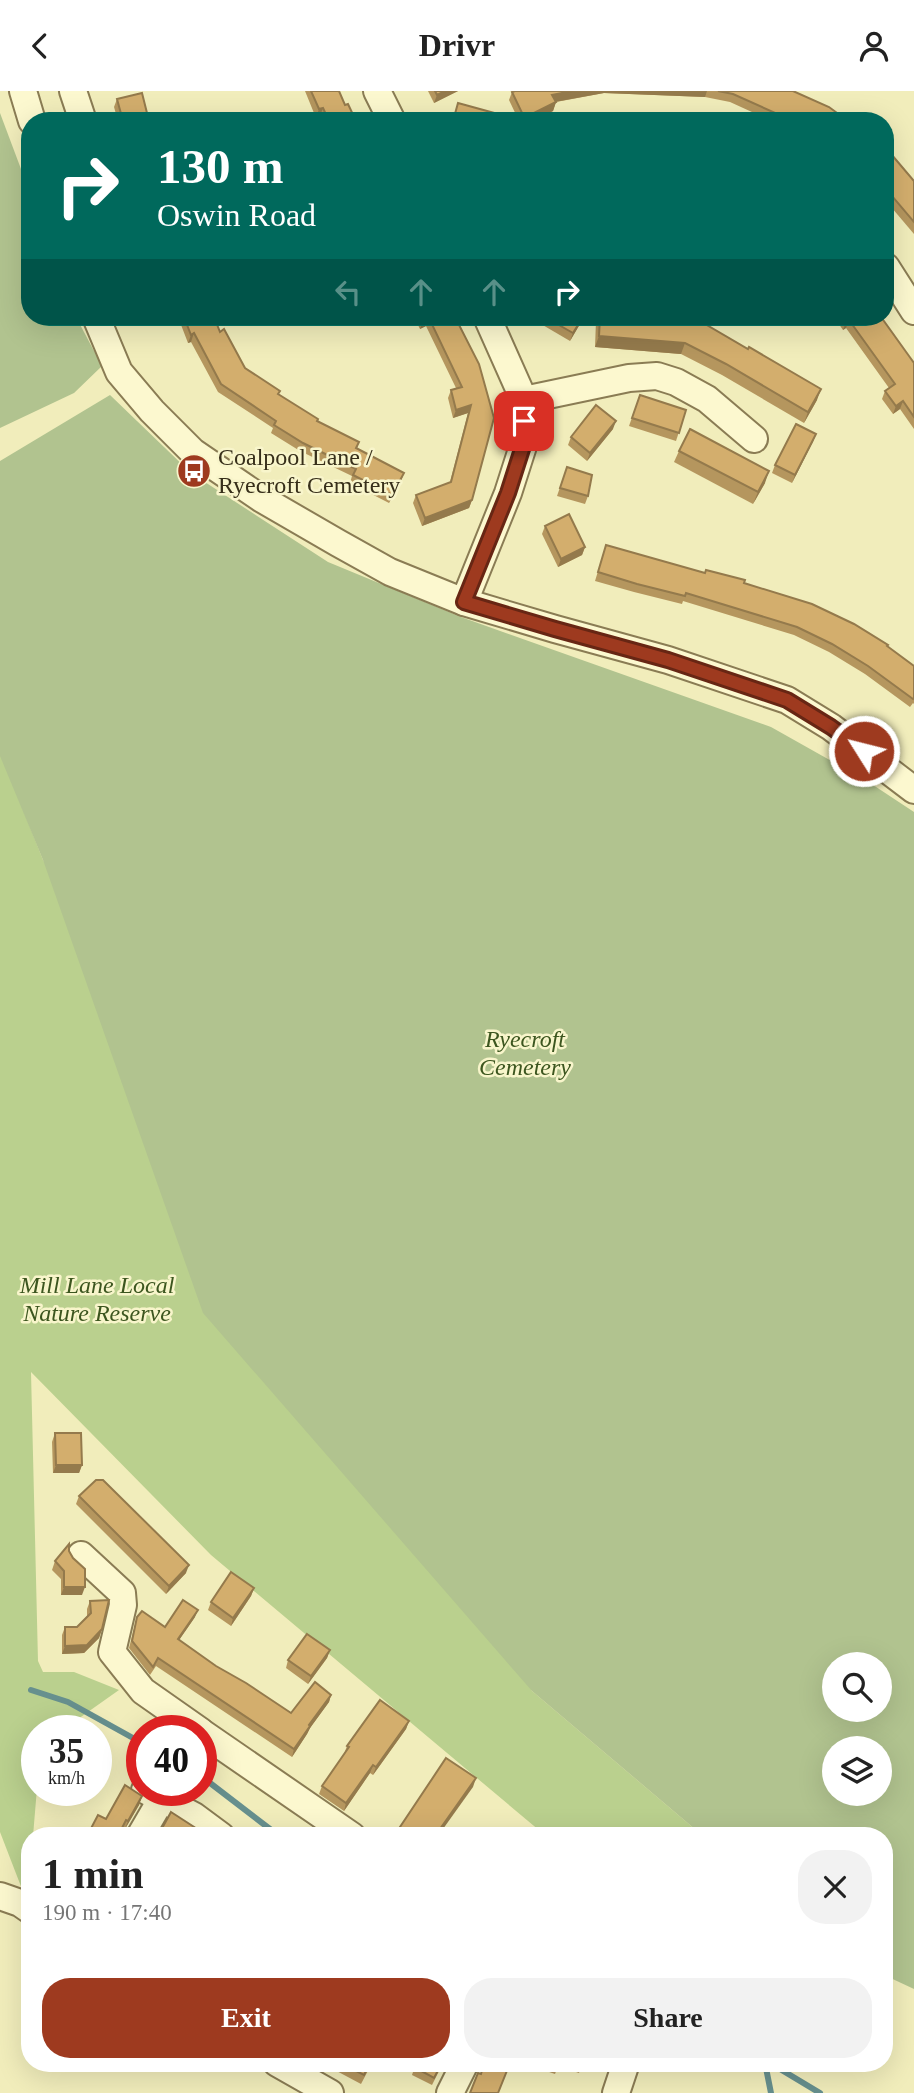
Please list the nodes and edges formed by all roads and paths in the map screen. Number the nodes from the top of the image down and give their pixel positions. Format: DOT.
graph roads {
  1 [pos="23,91"];
  2 [pos="73,91"];
  3 [pos="377,91"];
  4 [pos="29,112"];
  5 [pos="80,112"];
  6 [pos="388,112"];
  7 [pos="894,279"];
  8 [pos="914,310"];
  9 [pos="100,326"];
  10 [pos="491,326"];
  11 [pos="524,400"];
  12 [pos="754,439"];
  13 [pos="464,602"];
  14 [pos="914,790"];
  15 [pos="81,1555"];
  16 [pos="177,1715"];
  17 [pos="217,1743"];
  18 [pos="143,1806"];
  19 [pos="175,1806"];
  20 [pos="141,1827"];
  21 [pos="209,1827"];
  22 [pos="339,1827"];
  23 [pos="0,1896"];
  24 [pos="21,1904"];
  25 [pos="293,2072"];
  26 [pos="460,2072"];
  27 [pos="623,2072"];
  28 [pos="330,2093"];
  29 [pos="450,2093"];
  30 [pos="616,2093"];
  1 -- 4 [label="street"];
  2 -- 5 [label="street"];
  3 -- 6 [label="street"];
  7 -- 8 [label="street"];
  9 -- 13 [label="street"];
  10 -- 11 [label="street"];
  11 -- 12 [label="street"];
  11 -- 13 [label="street"];
  13 -- 14 [label="street"];
  15 -- 16 [label="street"];
  17 -- 22 [label="street"];
  18 -- 20 [label="street"];
  19 -- 21 [label="street"];
  23 -- 24 [label="street"];
  25 -- 28 [label="street"];
  26 -- 29 [label="street"];
  27 -- 30 [label="street"];
}
